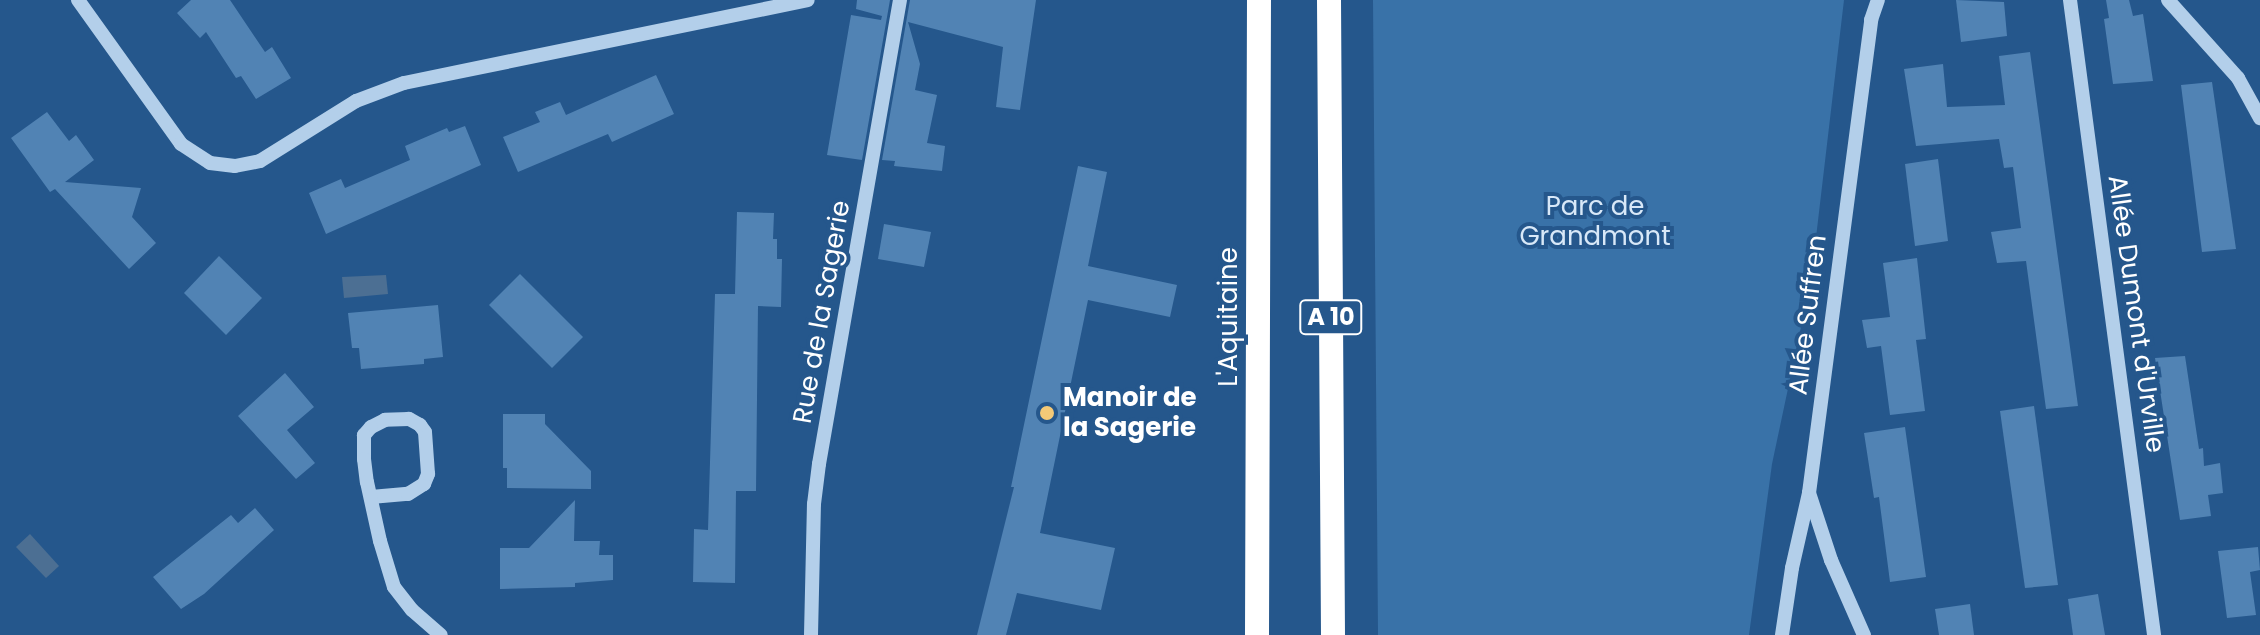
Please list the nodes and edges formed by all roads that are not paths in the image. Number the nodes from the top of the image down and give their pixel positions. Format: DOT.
graph roads {
  1 [pos="78,0"];
  2 [pos="808,0"];
  3 [pos="900,0"];
  4 [pos="1259,0"];
  5 [pos="1329,0"];
  6 [pos="1878,0"];
  7 [pos="2070,0"];
  8 [pos="2168,0"];
  9 [pos="2260,118"];
  10 [pos="1809,493"];
  11 [pos="371,497"];
  12 [pos="441,635"];
  13 [pos="811,635"];
  14 [pos="1257,635"];
  15 [pos="1333,635"];
  16 [pos="1782,635"];
  17 [pos="1864,635"];
  18 [pos="2154,635"];
  1 -- 2 [label="street"];
  3 -- 13 [label="street, Rue de la Sagerie"];
  4 -- 14 [label="highway, L'Aquitaine"];
  5 -- 15 [label="highway, A 10"];
  6 -- 10 [label="street, Allée Suffren"];
  7 -- 18 [label="street, Allée Dumont d'Urville"];
  8 -- 9 [label="street"];
  10 -- 16 [label="street, Allée Suffren"];
  10 -- 17 [label="street"];
  11 -- 11 [label="street"];
  11 -- 12 [label="street"];
}
